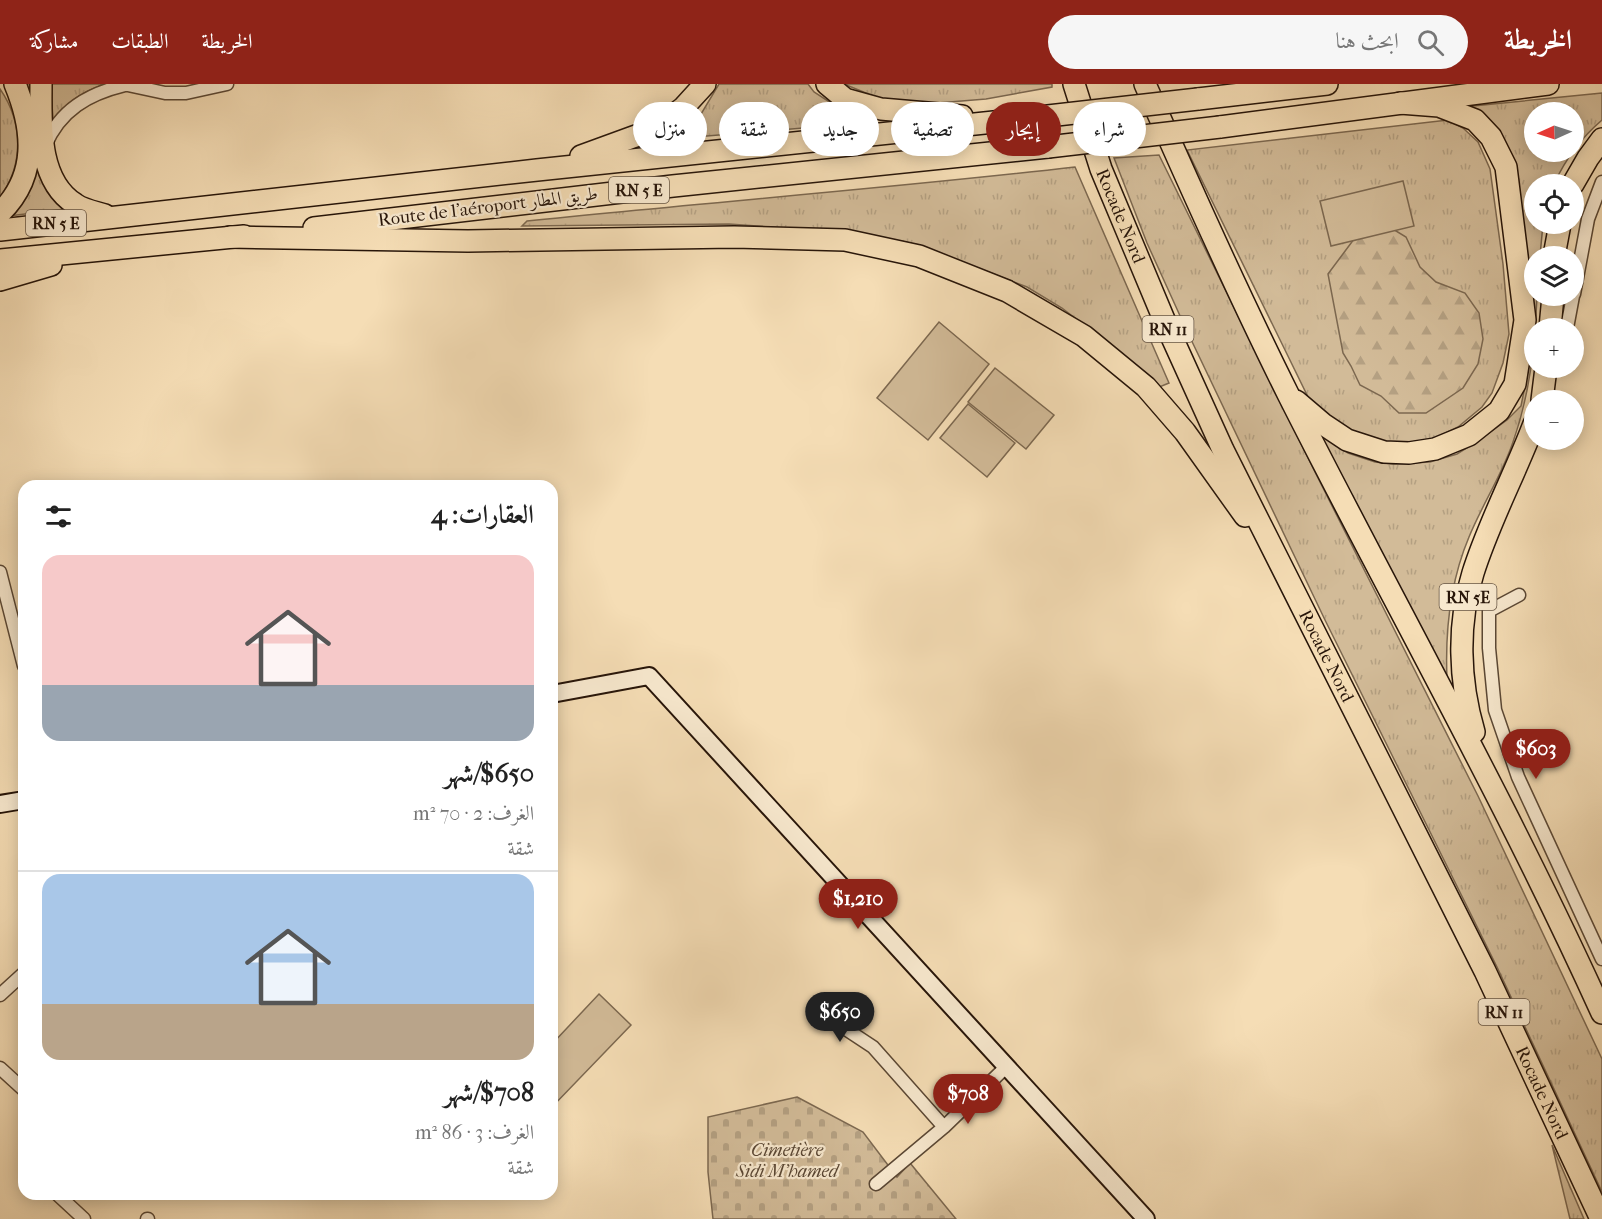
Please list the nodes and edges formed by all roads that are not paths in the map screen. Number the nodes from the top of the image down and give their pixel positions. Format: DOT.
graph roads {
  1 [pos="15,84"];
  2 [pos="41,84"];
  3 [pos="124,84"];
  4 [pos="227,84"];
  5 [pos="705,84"];
  6 [pos="827,84"];
  7 [pos="1074,84"];
  8 [pos="1145,84"];
  9 [pos="1327,84"];
  10 [pos="1548,84"];
  11 [pos="148,86"];
  12 [pos="210,86"];
  13 [pos="1289,87"];
  14 [pos="1400,103"];
  15 [pos="1061,115"];
  16 [pos="986,118"];
  17 [pos="986,123"];
  18 [pos="1602,139"];
  19 [pos="44,147"];
  20 [pos="537,170"];
  21 [pos="1579,174"];
  22 [pos="1602,182"];
  23 [pos="0,213"];
  24 [pos="112,216"];
  25 [pos="0,230"];
  26 [pos="230,237"];
  27 [pos="1583,246"];
  28 [pos="100,251"];
  29 [pos="0,260"];
  30 [pos="0,280"];
  31 [pos="1289,394"];
  32 [pos="1524,448"];
  33 [pos="1282,566"];
  34 [pos="0,573"];
  35 [pos="1519,596"];
  36 [pos="18,643"];
  37 [pos="558,693"];
  38 [pos="1489,778"];
  39 [pos="18,801"];
  40 [pos="0,804"];
  41 [pos="1602,959"];
  42 [pos="18,978"];
  43 [pos="0,995"];
  44 [pos="1602,1013"];
  45 [pos="823,1014"];
  46 [pos="1007,1066"];
  47 [pos="0,1068"];
  48 [pos="18,1084"];
  49 [pos="945,1127"];
  50 [pos="876,1184"];
  51 [pos="63,1200"];
  52 [pos="84,1219"];
  53 [pos="1146,1219"];
  54 [pos="1601,1219"];
  1 -- 23 [label="highway"];
  2 -- 19 [label="highway"];
  3 -- 11 [label="street"];
  3 -- 19 [label="street"];
  4 -- 12 [label="street"];
  5 -- 20 [label="highway"];
  6 -- 16 [label="highway"];
  7 -- 33 [label="highway, Rocade Nord / RN 11"];
  8 -- 31 [label="highway"];
  9 -- 13 [label="highway, RN 5 E"];
  10 -- 14 [label="highway, RN 5 E"];
  11 -- 12 [label="street"];
  13 -- 15 [label="highway, RN 5 E, bridge"];
  14 -- 26 [label="highway, Route de l'aéroport طريق المطار / RN 5 E, bridge"];
  14 -- 31 [label="highway"];
  17 -- 20 [label="highway, Route de l'aéroport طريق المطار / RN 5 E"];
  18 -- 21 [label="highway"];
  19 -- 24 [label="highway"];
  20 -- 24 [label="highway, Route de l'aéroport طريق المطار / RN 5 E"];
  22 -- 27 [label="street"];
  24 -- 25 [label="highway, Route de l'aéroport طريق المطار / RN 5 E"];
  26 -- 28 [label="highway, Route de l'aéroport طريق المطار / RN 5 E"];
  26 -- 33 [label="highway"];
  28 -- 29 [label="highway, Route de l'aéroport طريق المطار / RN 5 E"];
  28 -- 30 [label="highway"];
  31 -- 38 [label="highway"];
  32 -- 38 [label="highway, RN 5E"];
  33 -- 54 [label="highway, Rocade Nord / RN 11"];
  34 -- 36 [label="street"];
  35 -- 41 [label="street"];
  37 -- 46 [label="street"];
  38 -- 44 [label="highway"];
  39 -- 40 [label="street"];
  42 -- 43 [label="street"];
  45 -- 49 [label="street"];
  46 -- 49 [label="street"];
  46 -- 53 [label="street"];
  47 -- 48 [label="street"];
  49 -- 50 [label="street"];
  51 -- 52 [label="street"];
}
